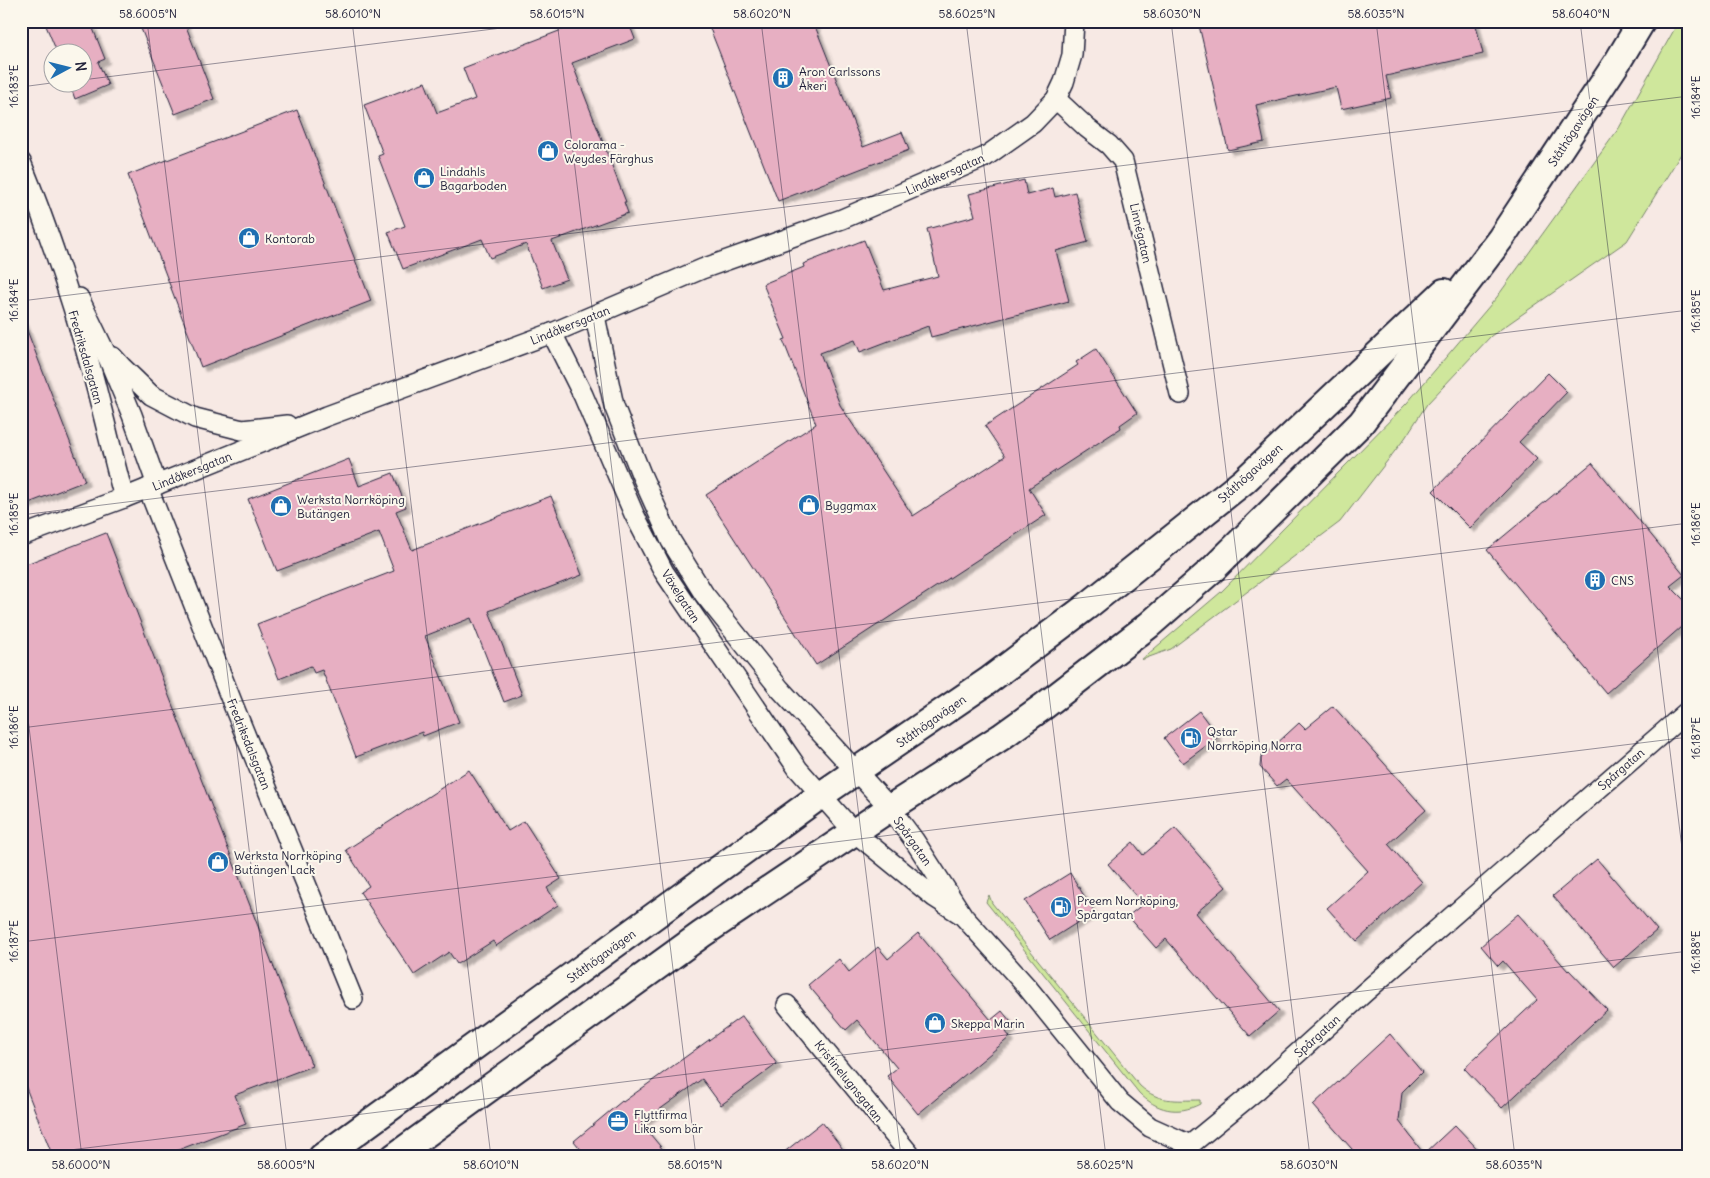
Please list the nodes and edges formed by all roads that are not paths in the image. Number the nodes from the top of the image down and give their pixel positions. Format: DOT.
graph roads {
  1 [pos="1074,21"];
  2 [pos="1642,21"];
  3 [pos="1056,99"];
  4 [pos="21,162"];
  5 [pos="43,217"];
  6 [pos="1501,238"];
  7 [pos="595,316"];
  8 [pos="552,333"];
  9 [pos="99,339"];
  10 [pos="1180,394"];
  11 [pos="327,416"];
  12 [pos="153,486"];
  13 [pos="124,498"];
  14 [pos="21,536"];
  15 [pos="1689,710"];
  16 [pos="856,772"];
  17 [pos="821,795"];
  18 [pos="890,808"];
  19 [pos="854,832"];
  20 [pos="963,916"];
  21 [pos="353,999"];
  22 [pos="787,1005"];
  23 [pos="1190,1151"];
  24 [pos="322,1157"];
  25 [pos="394,1157"];
  26 [pos="912,1157"];
  1 -- 3 [label="street, Lindåkersgatan"];
  2 -- 6 [label="main road, Ståthögavägen"];
  3 -- 7 [label="street, Lindåkersgatan"];
  3 -- 10 [label="street, Linnégatan"];
  4 -- 5 [label="street, Fredriksdalsgatan"];
  5 -- 9 [label="street, Fredriksdalsgatan"];
  5 -- 13 [label="street, Fredriksdalsgatan"];
  6 -- 16 [label="main road, Ståthögavägen"];
  6 -- 18 [label="main road, Ståthögavägen"];
  7 -- 8 [label="street, Lindåkersgatan"];
  7 -- 16 [label="street, Växelgatan"];
  8 -- 11 [label="street, Lindåkersgatan"];
  8 -- 17 [label="street, Växelgatan"];
  9 -- 11 [label="street, Fredriksdalsgatan"];
  9 -- 12 [label="street, Fredriksdalsgatan"];
  11 -- 12 [label="street, Lindåkersgatan"];
  12 -- 13 [label="street, Lindåkersgatan"];
  12 -- 21 [label="street, Fredriksdalsgatan"];
  13 -- 14 [label="street, Lindåkersgatan"];
  15 -- 23 [label="street, Spårgatan"];
  16 -- 17 [label="main road, Ståthögavägen"];
  16 -- 18 [label="street, Spårgatan"];
  17 -- 19 [label="street, Växelgatan"];
  17 -- 24 [label="main road, Ståthögavägen"];
  18 -- 19 [label="main road, Ståthögavägen"];
  18 -- 20 [label="street, Spårgatan"];
  19 -- 20 [label="street, Spårgatan"];
  19 -- 25 [label="main road, Ståthögavägen"];
  20 -- 23 [label="street, Spårgatan"];
  22 -- 26 [label="street, Kristinelugnsgatan"];
}
